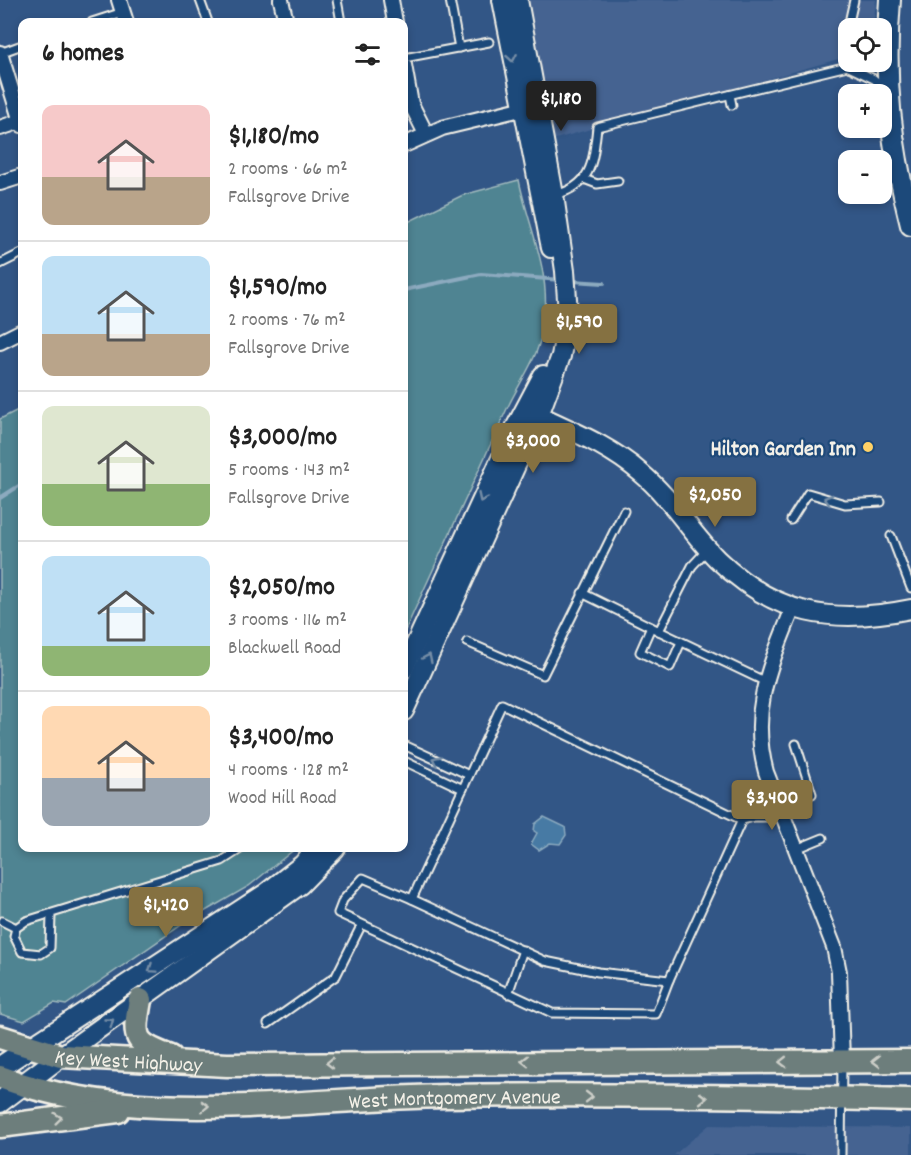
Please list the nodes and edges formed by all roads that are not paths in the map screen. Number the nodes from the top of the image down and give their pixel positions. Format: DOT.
graph roads {
  1 [pos="200,0"];
  2 [pos="281,0"];
  3 [pos="337,0"];
  4 [pos="391,0"];
  5 [pos="450,0"];
  6 [pos="501,0"];
  7 [pos="518,0"];
  8 [pos="854,0"];
  9 [pos="890,0"];
  10 [pos="124,8"];
  11 [pos="101,18"];
  12 [pos="207,18"];
  13 [pos="284,18"];
  14 [pos="340,18"];
  15 [pos="394,18"];
  16 [pos="850,18"];
  17 [pos="888,18"];
  18 [pos="489,42"];
  19 [pos="18,46"];
  20 [pos="459,48"];
  21 [pos="0,53"];
  22 [pos="408,57"];
  23 [pos="838,70"];
  24 [pos="859,72"];
  25 [pos="879,84"];
  26 [pos="408,88"];
  27 [pos="730,95"];
  28 [pos="732,105"];
  29 [pos="530,107"];
  30 [pos="18,110"];
  31 [pos="18,124"];
  32 [pos="0,128"];
  33 [pos="892,128"];
  34 [pos="426,134"];
  35 [pos="408,143"];
  36 [pos="18,177"];
  37 [pos="584,179"];
  38 [pos="618,181"];
  39 [pos="0,183"];
  40 [pos="554,195"];
  41 [pos="911,225"];
  42 [pos="18,255"];
  43 [pos="0,264"];
  44 [pos="561,279"];
  45 [pos="18,333"];
  46 [pos="0,342"];
  47 [pos="533,412"];
  48 [pos="881,502"];
  49 [pos="624,512"];
  50 [pos="791,520"];
  51 [pos="891,536"];
  52 [pos="708,548"];
  53 [pos="911,588"];
  54 [pos="582,593"];
  55 [pos="793,608"];
  56 [pos="911,609"];
  57 [pos="651,627"];
  58 [pos="659,632"];
  59 [pos="467,642"];
  60 [pos="681,642"];
  61 [pos="408,661"];
  62 [pos="764,681"];
  63 [pos="408,702"];
  64 [pos="796,744"];
  65 [pos="408,748"];
  66 [pos="408,763"];
  67 [pos="469,776"];
  68 [pos="464,789"];
  69 [pos="781,812"];
  70 [pos="742,820"];
  71 [pos="823,838"];
  72 [pos="796,849"];
  73 [pos="236,852"];
  74 [pos="313,852"];
  75 [pos="332,852"];
  76 [pos="412,899"];
  77 [pos="51,915"];
  78 [pos="2,921"];
  79 [pos="361,926"];
  80 [pos="16,928"];
  81 [pos="523,950"];
  82 [pos="669,980"];
  83 [pos="508,994"];
  84 [pos="140,1000"];
  85 [pos="268,1024"];
  86 [pos="0,1037"];
  87 [pos="32,1047"];
  88 [pos="62,1056"];
  89 [pos="842,1061"];
  90 [pos="911,1061"];
  91 [pos="189,1063"];
  92 [pos="227,1065"];
  93 [pos="0,1067"];
  94 [pos="0,1077"];
  95 [pos="22,1085"];
  96 [pos="842,1099"];
  97 [pos="911,1100"];
  98 [pos="0,1102"];
  99 [pos="162,1107"];
  100 [pos="0,1126"];
  101 [pos="841,1155"];
  1 -- 12 [label="lane"];
  2 -- 13 [label="street"];
  3 -- 14 [label="lane"];
  4 -- 15 [label="street"];
  5 -- 20 [label="lane"];
  6 -- 29 [label="street, one-way"];
  7 -- 29 [label="street"];
  8 -- 16 [label="lane"];
  9 -- 17 [label="main road"];
  10 -- 11 [label="lane"];
  18 -- 20 [label="lane"];
  19 -- 21 [label="lane"];
  20 -- 22 [label="lane"];
  21 -- 30 [label="street"];
  23 -- 27 [label="lane"];
  24 -- 25 [label="lane"];
  26 -- 34 [label="street"];
  27 -- 28 [label="lane"];
  27 -- 37 [label="lane"];
  29 -- 34 [label="street"];
  29 -- 40 [label="street"];
  29 -- 44 [label="street"];
  31 -- 32 [label="street"];
  33 -- 41 [label="main road"];
  34 -- 35 [label="street"];
  36 -- 39 [label="street"];
  37 -- 38 [label="lane"];
  37 -- 40 [label="lane"];
  40 -- 44 [label="street"];
  42 -- 43 [label="lane"];
  44 -- 47 [label="street"];
  45 -- 46 [label="street"];
  47 -- 52 [label="street"];
  47 -- 61 [label="street, one-way"];
  63 -- 47 [label="street, one-way"];
  48 -- 50 [label="lane, one-way"];
  49 -- 54 [label="lane"];
  51 -- 53 [label="lane"];
  52 -- 55 [label="street"];
  52 -- 58 [label="lane"];
  54 -- 57 [label="lane"];
  54 -- 59 [label="lane"];
  55 -- 56 [label="street"];
  55 -- 62 [label="street"];
  57 -- 58 [label="lane"];
  57 -- 60 [label="lane"];
  58 -- 60 [label="lane"];
  60 -- 62 [label="lane"];
  62 -- 69 [label="street"];
  64 -- 69 [label="lane"];
  67 -- 65 [label="lane, one-way"];
  66 -- 68 [label="lane"];
  67 -- 68 [label="lane"];
  67 -- 70 [label="lane"];
  68 -- 76 [label="lane"];
  69 -- 70 [label="lane"];
  69 -- 72 [label="street"];
  70 -- 82 [label="lane"];
  71 -- 72 [label="lane"];
  72 -- 89 [label="street"];
  73 -- 77 [label="lane"];
  74 -- 87 [label="street, one-way"];
  75 -- 84 [label="street"];
  76 -- 79 [label="lane"];
  76 -- 81 [label="lane"];
  77 -- 80 [label="lane"];
  77 -- 80 [label="lane"];
  78 -- 80 [label="lane"];
  79 -- 83 [label="lane"];
  79 -- 85 [label="lane"];
  81 -- 82 [label="lane"];
  81 -- 83 [label="lane"];
  82 -- 83 [label="lane"];
  88 -- 84 [label="street, one-way"];
  84 -- 91 [label="main road"];
  86 -- 87 [label="main road"];
  87 -- 88 [label="main road, Key West Highway"];
  87 -- 93 [label="main road"];
  88 -- 91 [label="main road, Key West Highway"];
  88 -- 95 [label="main road"];
  90 -- 89 [label="main road, West Montgomery Avenue, one-way"];
  89 -- 92 [label="main road, West Montgomery Avenue, one-way"];
  89 -- 96 [label="lane"];
  91 -- 92 [label="main road, Key West Highway"];
  94 -- 95 [label="main road, West Montgomery Avenue"];
  95 -- 98 [label="main road"];
  95 -- 99 [label="main road, West Montgomery Avenue"];
  96 -- 97 [label="main road, West Montgomery Avenue"];
  99 -- 96 [label="main road, West Montgomery Avenue, one-way"];
  96 -- 101 [label="lane"];
  100 -- 99 [label="main road, one-way"];
}
